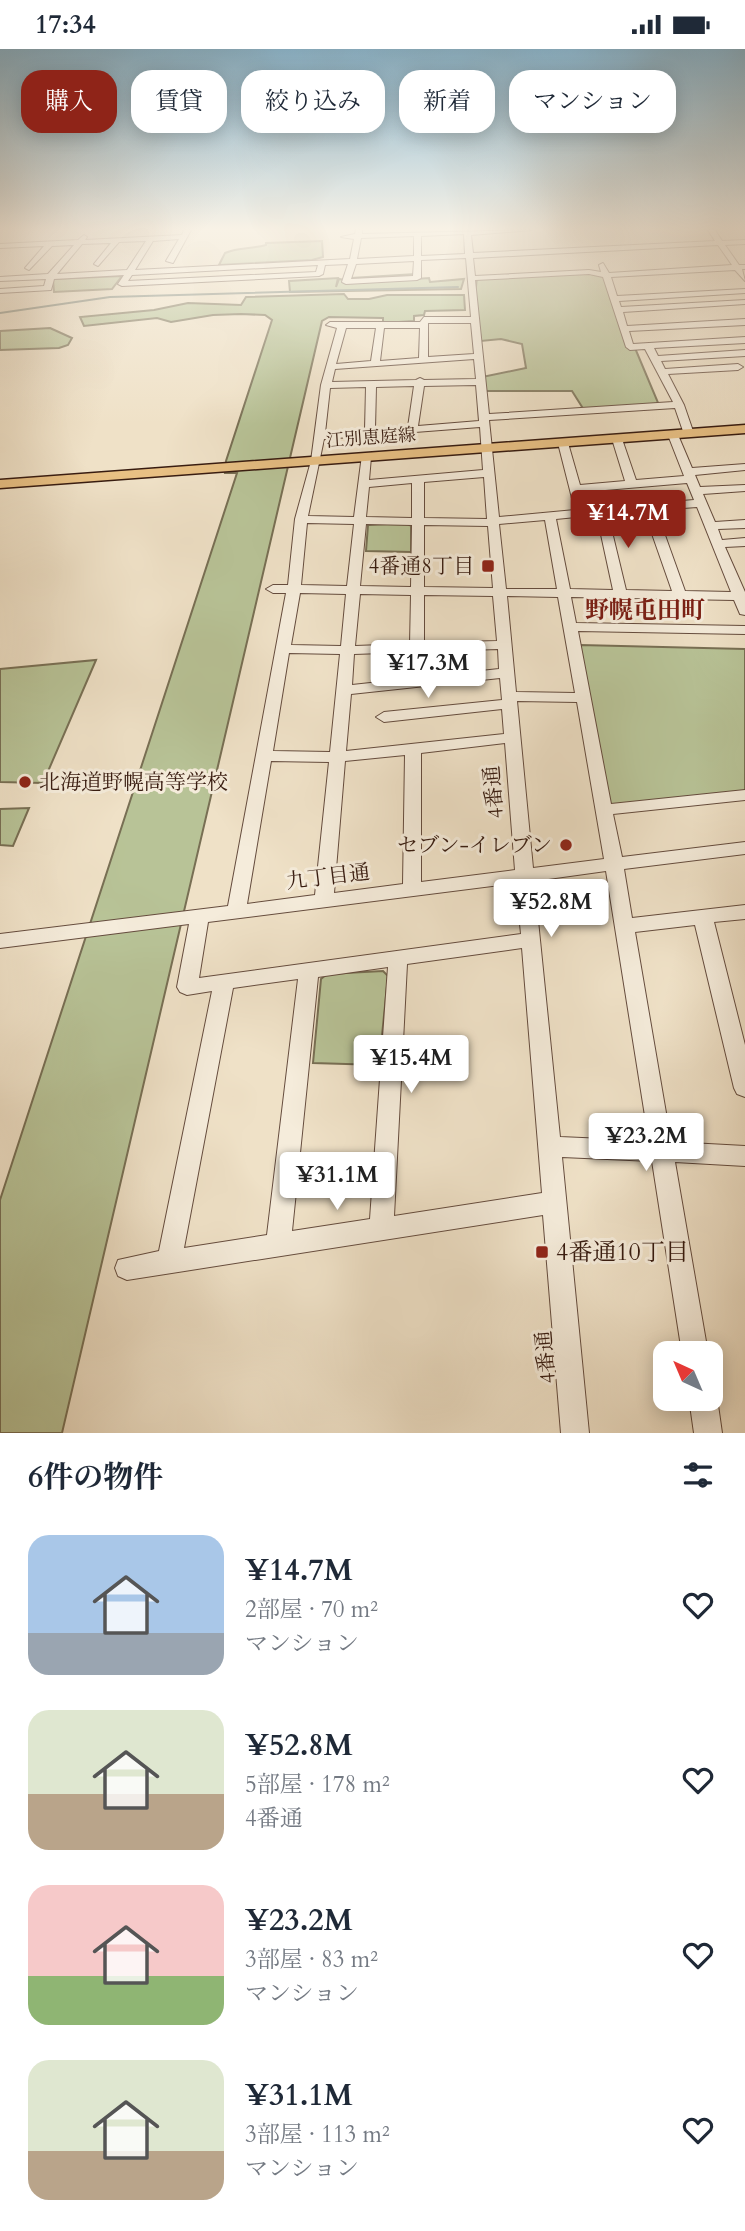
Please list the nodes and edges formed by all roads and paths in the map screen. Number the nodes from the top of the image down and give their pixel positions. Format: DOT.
graph roads {
  1 [pos="473,295"];
  2 [pos="613,295"];
  3 [pos="681,295"];
  4 [pos="688,295"];
  5 [pos="615,299"];
  6 [pos="745,302"];
  7 [pos="691,305"];
  8 [pos="619,310"];
  9 [pos="475,320"];
  10 [pos="745,322"];
  11 [pos="330,325"];
  12 [pos="342,325"];
  13 [pos="424,325"];
  14 [pos="380,326"];
  15 [pos="625,329"];
  16 [pos="745,340"];
  17 [pos="723,341"];
  18 [pos="648,346"];
  19 [pos="745,353"];
  20 [pos="731,354"];
  21 [pos="479,356"];
  22 [pos="653,359"];
  23 [pos="423,361"];
  24 [pos="375,365"];
  25 [pos="331,367"];
  26 [pos="661,372"];
  27 [pos="420,381"];
  28 [pos="481,382"];
  29 [pos="371,383"];
  30 [pos="327,384"];
  31 [pos="679,405"];
  32 [pos="485,420"];
  33 [pos="412,428"];
  34 [pos="745,429"];
  35 [pos="370,432"];
  36 [pos="689,433"];
  37 [pos="673,435"];
  38 [pos="321,436"];
  39 [pos="617,439"];
  40 [pos="563,443"];
  41 [pos="488,448"];
  42 [pos="366,457"];
  43 [pos="316,461"];
  44 [pos="745,467"];
  45 [pos="489,473"];
  46 [pos="689,475"];
  47 [pos="418,479"];
  48 [pos="0,484"];
  49 [pos="365,484"];
  50 [pos="631,484"];
  51 [pos="745,488"];
  52 [pos="575,489"];
  53 [pos="698,497"];
  54 [pos="649,508"];
  55 [pos="602,512"];
  56 [pos="582,514"];
  57 [pos="551,517"];
  58 [pos="301,519"];
  59 [pos="361,520"];
  60 [pos="417,521"];
  61 [pos="494,522"];
  62 [pos="745,524"];
  63 [pos="710,526"];
  64 [pos="745,542"];
  65 [pos="718,544"];
  66 [pos="745,569"];
  67 [pos="729,571"];
  68 [pos="294,588"];
  69 [pos="273,589"];
  70 [pos="356,590"];
  71 [pos="417,591"];
  72 [pos="499,593"];
  73 [pos="565,594"];
  74 [pos="621,595"];
  75 [pos="680,596"];
  76 [pos="742,597"];
  77 [pos="745,611"];
  78 [pos="570,627"];
  79 [pos="745,630"];
  80 [pos="504,645"];
  81 [pos="417,648"];
  82 [pos="283,649"];
  83 [pos="350,650"];
  84 [pos="506,673"];
  85 [pos="346,690"];
  86 [pos="583,698"];
  87 [pos="508,700"];
  88 [pos="384,717"];
  89 [pos="512,738"];
  90 [pos="414,749"];
  91 [pos="264,756"];
  92 [pos="339,757"];
  93 [pos="745,795"];
  94 [pos="604,810"];
  95 [pos="745,848"];
  96 [pos="614,865"];
  97 [pos="525,876"];
  98 [pos="412,890"];
  99 [pos="324,901"];
  100 [pos="236,912"];
  101 [pos="745,912"];
  102 [pos="200,916"];
  103 [pos="703,917"];
  104 [pos="624,926"];
  105 [pos="531,940"];
  106 [pos="0,941"];
  107 [pos="398,958"];
  108 [pos="309,971"];
  109 [pos="224,982"];
  110 [pos="745,1088"];
  111 [pos="550,1146"];
  112 [pos="661,1152"];
  113 [pos="745,1156"];
  114 [pos="555,1202"];
  115 [pos="381,1229"];
  116 [pos="278,1244"];
  117 [pos="169,1261"];
  118 [pos="127,1268"];
  119 [pos="693,1341"];
  120 [pos="705,1411"];
  121 [pos="575,1433"];
  122 [pos="708,1433"];
  1 -- 9 [label="street, 4番通"];
  2 -- 5 [label="street"];
  3 -- 4 [label="street"];
  3 -- 5 [label="street"];
  3 -- 7 [label="street"];
  5 -- 8 [label="street"];
  6 -- 7 [label="street"];
  7 -- 8 [label="street"];
  8 -- 15 [label="street"];
  9 -- 13 [label="street"];
  9 -- 21 [label="street, 4番通"];
  10 -- 15 [label="street"];
  11 -- 12 [label="street"];
  12 -- 14 [label="street"];
  12 -- 25 [label="street"];
  13 -- 14 [label="street"];
  13 -- 23 [label="street"];
  14 -- 24 [label="street"];
  15 -- 18 [label="street"];
  16 -- 17 [label="street"];
  17 -- 18 [label="street"];
  17 -- 20 [label="street"];
  18 -- 22 [label="street"];
  19 -- 20 [label="street"];
  20 -- 22 [label="street"];
  20 -- 26 [label="street"];
  21 -- 23 [label="street"];
  21 -- 28 [label="street, 4番通"];
  22 -- 26 [label="street"];
  23 -- 24 [label="street"];
  24 -- 25 [label="street"];
  25 -- 30 [label="street"];
  26 -- 31 [label="street"];
  27 -- 28 [label="street"];
  27 -- 29 [label="street"];
  27 -- 33 [label="street"];
  28 -- 32 [label="street, 4番通"];
  29 -- 30 [label="street"];
  29 -- 35 [label="street"];
  30 -- 38 [label="street"];
  31 -- 32 [label="street"];
  31 -- 36 [label="street"];
  32 -- 33 [label="street"];
  32 -- 41 [label="street, 4番通"];
  33 -- 35 [label="street"];
  34 -- 36 [label="main road, 江別恵庭線"];
  35 -- 38 [label="street"];
  36 -- 37 [label="main road, 江別恵庭線"];
  37 -- 39 [label="main road, 江別恵庭線"];
  37 -- 46 [label="street"];
  38 -- 43 [label="street"];
  39 -- 40 [label="main road, 江別恵庭線"];
  39 -- 50 [label="street"];
  40 -- 41 [label="main road, 江別恵庭線"];
  40 -- 52 [label="street"];
  41 -- 42 [label="main road, 江別恵庭線"];
  41 -- 45 [label="street, 4番通"];
  42 -- 43 [label="main road, 江別恵庭線"];
  42 -- 49 [label="street"];
  43 -- 48 [label="main road, 江別恵庭線"];
  43 -- 58 [label="street"];
  44 -- 46 [label="street"];
  45 -- 47 [label="street"];
  45 -- 61 [label="street, 4番通"];
  46 -- 50 [label="street"];
  46 -- 53 [label="street"];
  47 -- 49 [label="street"];
  47 -- 60 [label="street"];
  49 -- 59 [label="street"];
  50 -- 52 [label="street"];
  51 -- 53 [label="street"];
  52 -- 56 [label="street"];
  53 -- 54 [label="street"];
  53 -- 63 [label="street"];
  54 -- 55 [label="street"];
  54 -- 75 [label="street"];
  55 -- 56 [label="street"];
  55 -- 74 [label="street"];
  56 -- 57 [label="street"];
  57 -- 61 [label="street"];
  57 -- 73 [label="street"];
  58 -- 59 [label="street"];
  58 -- 68 [label="street"];
  59 -- 60 [label="street"];
  59 -- 70 [label="street"];
  60 -- 61 [label="street"];
  60 -- 71 [label="street"];
  61 -- 72 [label="street, 4番通"];
  62 -- 63 [label="street"];
  63 -- 65 [label="street"];
  64 -- 65 [label="street"];
  65 -- 67 [label="street"];
  66 -- 67 [label="street"];
  67 -- 76 [label="street"];
  68 -- 69 [label="street"];
  68 -- 70 [label="street"];
  68 -- 82 [label="street"];
  70 -- 71 [label="street"];
  70 -- 83 [label="street"];
  71 -- 72 [label="street"];
  71 -- 81 [label="street"];
  72 -- 73 [label="street"];
  72 -- 80 [label="street, 4番通"];
  73 -- 74 [label="street"];
  73 -- 78 [label="street"];
  74 -- 75 [label="street"];
  75 -- 76 [label="street"];
  76 -- 77 [label="street"];
  78 -- 79 [label="street"];
  78 -- 86 [label="street"];
  80 -- 81 [label="street"];
  80 -- 84 [label="street, 4番通"];
  81 -- 83 [label="street"];
  82 -- 83 [label="street"];
  82 -- 91 [label="street"];
  83 -- 85 [label="street"];
  84 -- 85 [label="street"];
  84 -- 87 [label="street, 4番通"];
  85 -- 92 [label="street"];
  86 -- 87 [label="street"];
  86 -- 94 [label="street"];
  87 -- 88 [label="street"];
  87 -- 89 [label="street, 4番通"];
  89 -- 90 [label="street"];
  89 -- 97 [label="street, 4番通"];
  90 -- 92 [label="street"];
  90 -- 98 [label="street"];
  91 -- 92 [label="street"];
  91 -- 100 [label="street"];
  92 -- 99 [label="street"];
  93 -- 94 [label="street"];
  94 -- 96 [label="street"];
  95 -- 96 [label="street, 九丁目通"];
  96 -- 97 [label="street, 九丁目通"];
  96 -- 104 [label="street"];
  97 -- 98 [label="street, 九丁目通"];
  97 -- 105 [label="street, 4番通"];
  98 -- 99 [label="street, 九丁目通"];
  99 -- 100 [label="street, 九丁目通"];
  100 -- 102 [label="street, 九丁目通"];
  101 -- 103 [label="street"];
  102 -- 106 [label="street, 九丁目通"];
  102 -- 109 [label="street"];
  103 -- 104 [label="street"];
  103 -- 110 [label="street"];
  104 -- 112 [label="street"];
  105 -- 107 [label="street"];
  105 -- 111 [label="street, 4番通"];
  107 -- 108 [label="street"];
  107 -- 115 [label="street"];
  108 -- 109 [label="street"];
  108 -- 116 [label="street"];
  109 -- 117 [label="street"];
  111 -- 112 [label="street"];
  111 -- 114 [label="street, 4番通"];
  112 -- 113 [label="street"];
  112 -- 119 [label="street"];
  114 -- 115 [label="street"];
  114 -- 121 [label="street, 4番通"];
  115 -- 116 [label="street"];
  116 -- 117 [label="street"];
  117 -- 118 [label="street"];
  120 -- 122 [label="street"];
}
